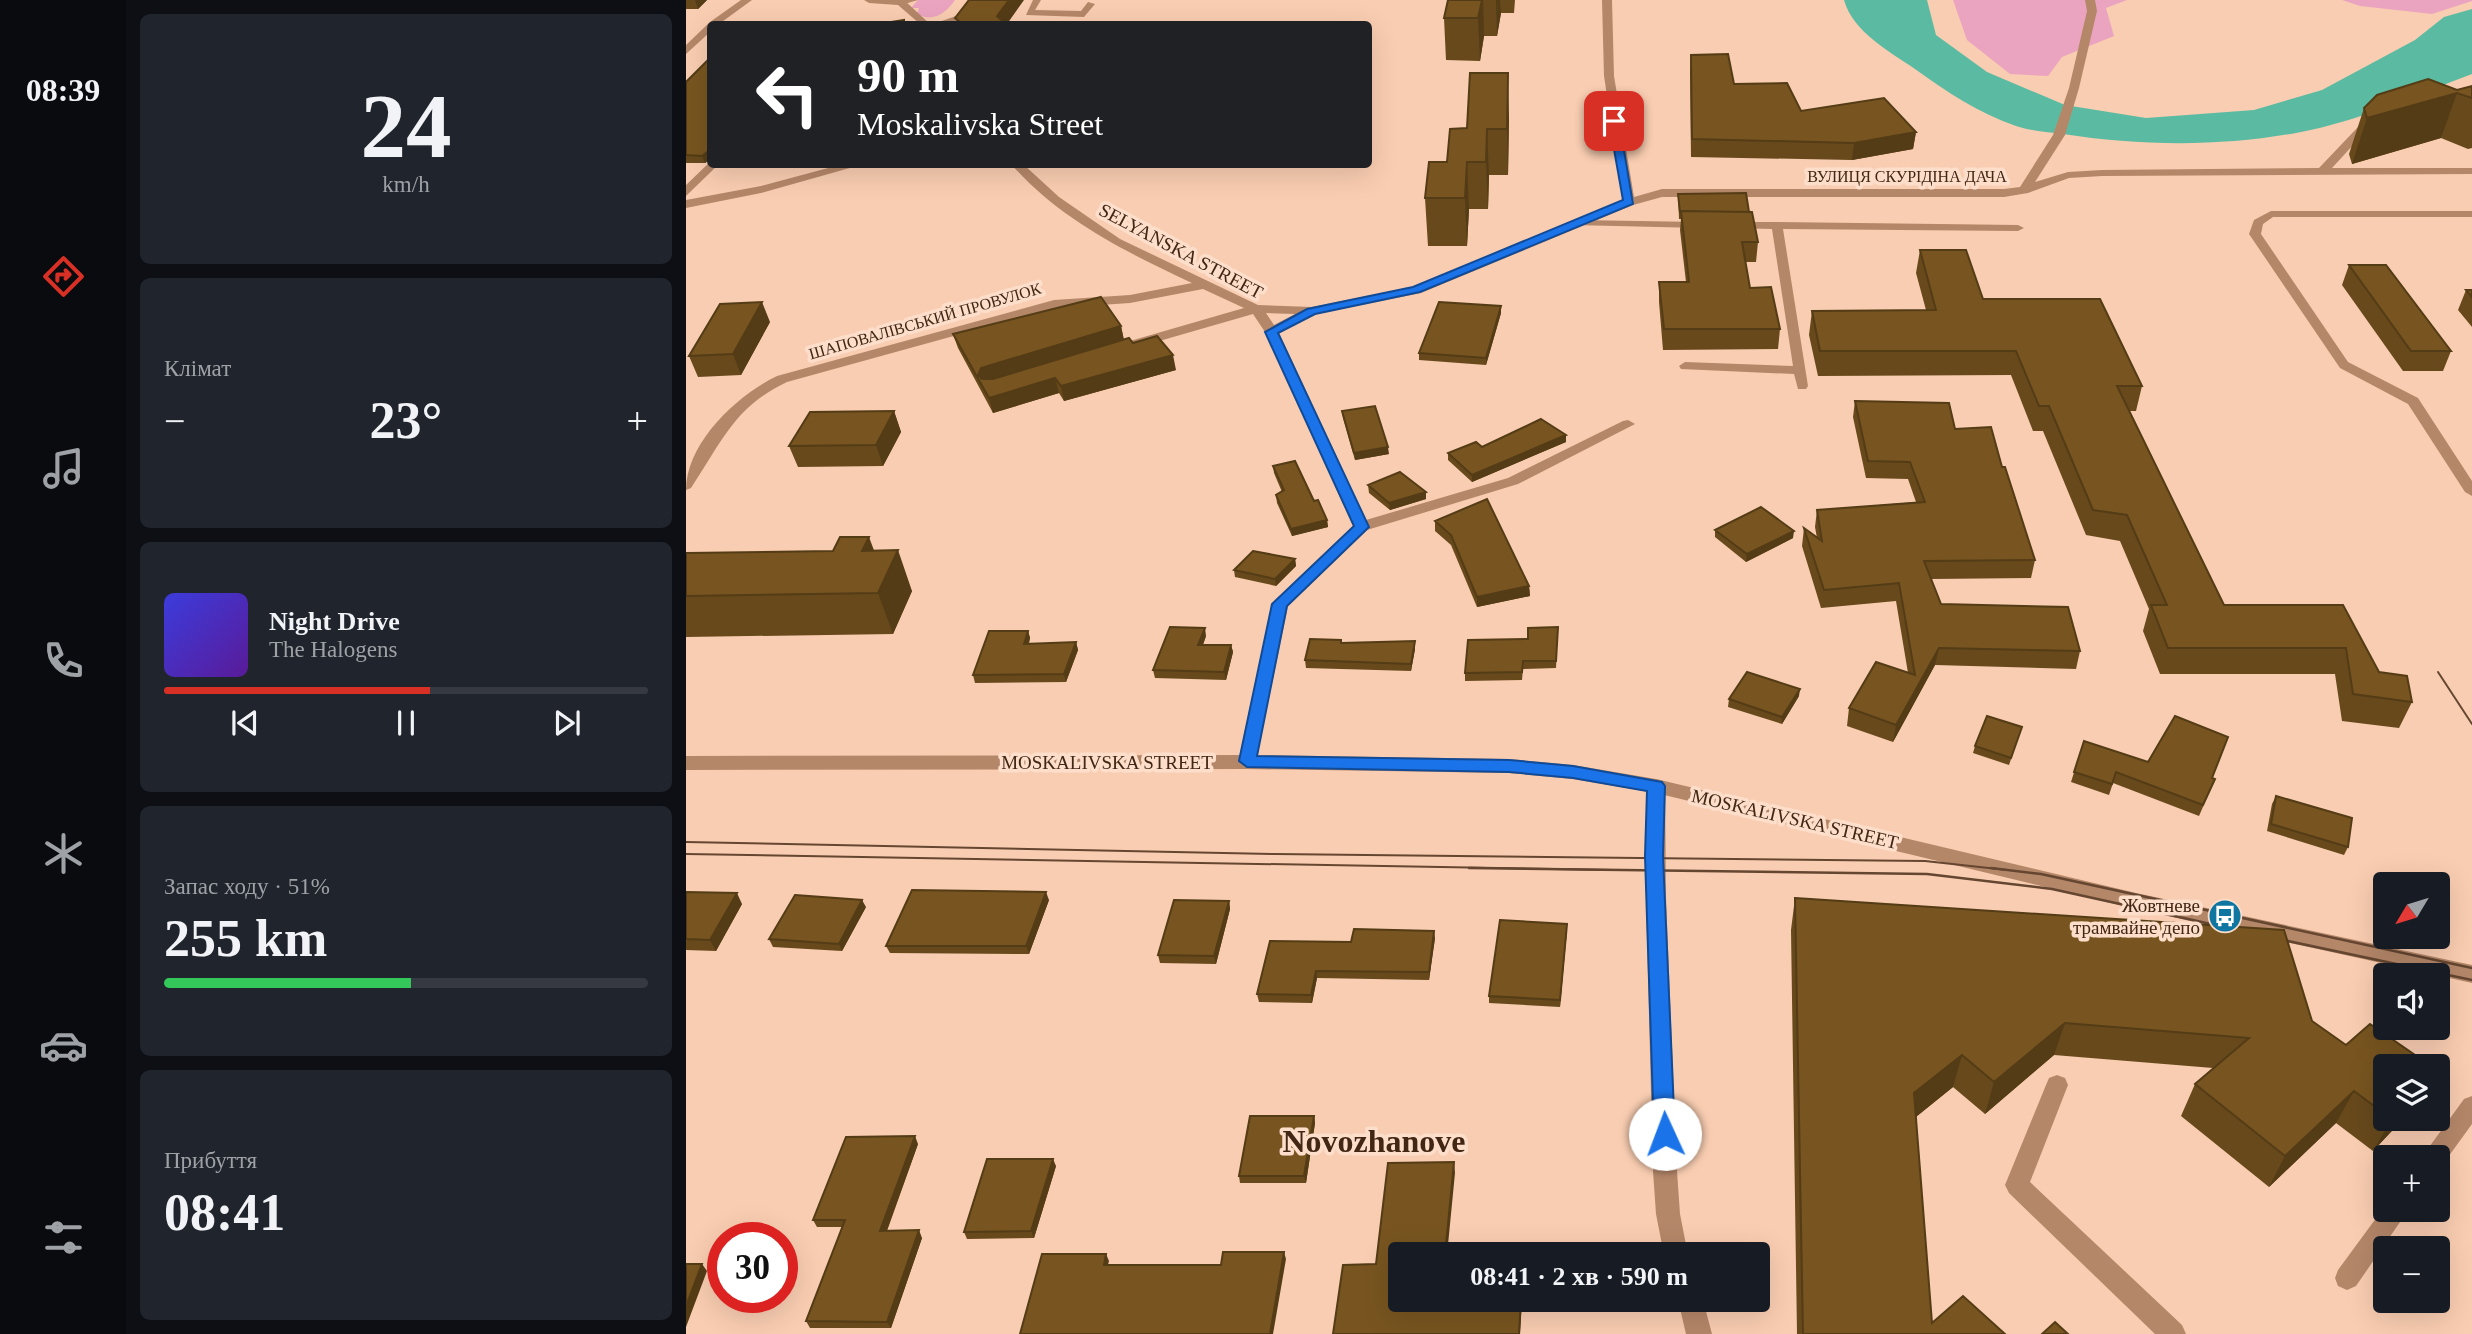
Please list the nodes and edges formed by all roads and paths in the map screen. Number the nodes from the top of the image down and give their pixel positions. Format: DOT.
graph roads {
  1 [pos="747,0"];
  2 [pos="869,0"];
  3 [pos="914,0"];
  4 [pos="972,0"];
  5 [pos="1037,0"];
  6 [pos="1606,0"];
  7 [pos="2090,0"];
  8 [pos="901,2"];
  9 [pos="1091,4"];
  10 [pos="719,21"];
  11 [pos="922,21"];
  12 [pos="948,21"];
  13 [pos="707,31"];
  14 [pos="686,51"];
  15 [pos="2387,120"];
  16 [pos="710,168"];
  17 [pos="843,168"];
  18 [pos="1020,168"];
  19 [pos="2472,171"];
  20 [pos="2322,172"];
  21 [pos="2024,190"];
  22 [pos="686,192"];
  23 [pos="1629,202"];
  24 [pos="686,204"];
  25 [pos="2472,214"];
  26 [pos="1577,223"];
  27 [pos="1710,225"];
  28 [pos="1723,225"];
  29 [pos="1777,225"];
  30 [pos="2018,228"];
  31 [pos="1203,285"];
  32 [pos="1256,309"];
  33 [pos="1312,311"];
  34 [pos="1272,332"];
  35 [pos="1121,348"];
  36 [pos="1685,366"];
  37 [pos="1799,369"];
  38 [pos="1802,386"];
  39 [pos="1628,424"];
  40 [pos="686,485"];
  41 [pos="2472,492"];
  42 [pos="1362,527"];
  43 [pos="1247,761"];
  44 [pos="686,763"];
  45 [pos="1656,786"];
  46 [pos="2472,974"];
  47 [pos="2057,1085"];
  48 [pos="2472,1106"];
  49 [pos="2444,1145"];
  50 [pos="2388,1222"];
  51 [pos="1672,1242"];
  52 [pos="2347,1279"];
  53 [pos="1693,1312"];
  54 [pos="1699,1334"];
  55 [pos="2173,1334"];
  1 -- 10 [label="street"];
  2 -- 8 [label="street"];
  3 -- 8 [label="lane"];
  4 -- 12 [label="lane"];
  5 -- 9 [label="lane"];
  6 -- 23 [label="street"];
  7 -- 21 [label="street, ВУЛИЦЯ СКУРІДІНА ДАЧА"];
  8 -- 11 [label="street"];
  13 -- 14 [label="street"];
  15 -- 20 [label="street"];
  16 -- 22 [label="street"];
  17 -- 24 [label="street"];
  18 -- 31 [label="street, SELYANSKA STREET"];
  19 -- 20 [label="street"];
  20 -- 21 [label="street"];
  21 -- 23 [label="street, ВУЛИЦЯ СКУРІДІНА ДАЧА"];
  23 -- 26 [label="street, ВУЛИЦЯ СКУРІДІНА ДАЧА"];
  25 -- 41 [label="lane"];
  26 -- 27 [label="lane"];
  26 -- 33 [label="street, ВУЛИЦЯ СКУРІДІНА ДАЧА"];
  28 -- 29 [label="lane"];
  29 -- 30 [label="lane"];
  29 -- 37 [label="lane"];
  31 -- 32 [label="street, SELYANSKA STREET"];
  31 -- 40 [label="street, ШАПОВАЛІВСЬКИЙ ПРОВУЛОК"];
  32 -- 33 [label="street"];
  32 -- 34 [label="street, SELYANSKA STREET"];
  32 -- 35 [label="street"];
  33 -- 34 [label="street"];
  34 -- 42 [label="street, SELYANSKA STREET"];
  36 -- 37 [label="lane"];
  37 -- 38 [label="lane"];
  39 -- 42 [label="street"];
  42 -- 43 [label="street"];
  43 -- 44 [label="street, MOSKALIVSKA STREET"];
  43 -- 45 [label="street, MOSKALIVSKA STREET"];
  45 -- 46 [label="street, MOSKALIVSKA STREET"];
  45 -- 51 [label="street"];
  47 -- 55 [label="street"];
  48 -- 49 [label="street"];
  50 -- 52 [label="street"];
  53 -- 54 [label="street"];
}
